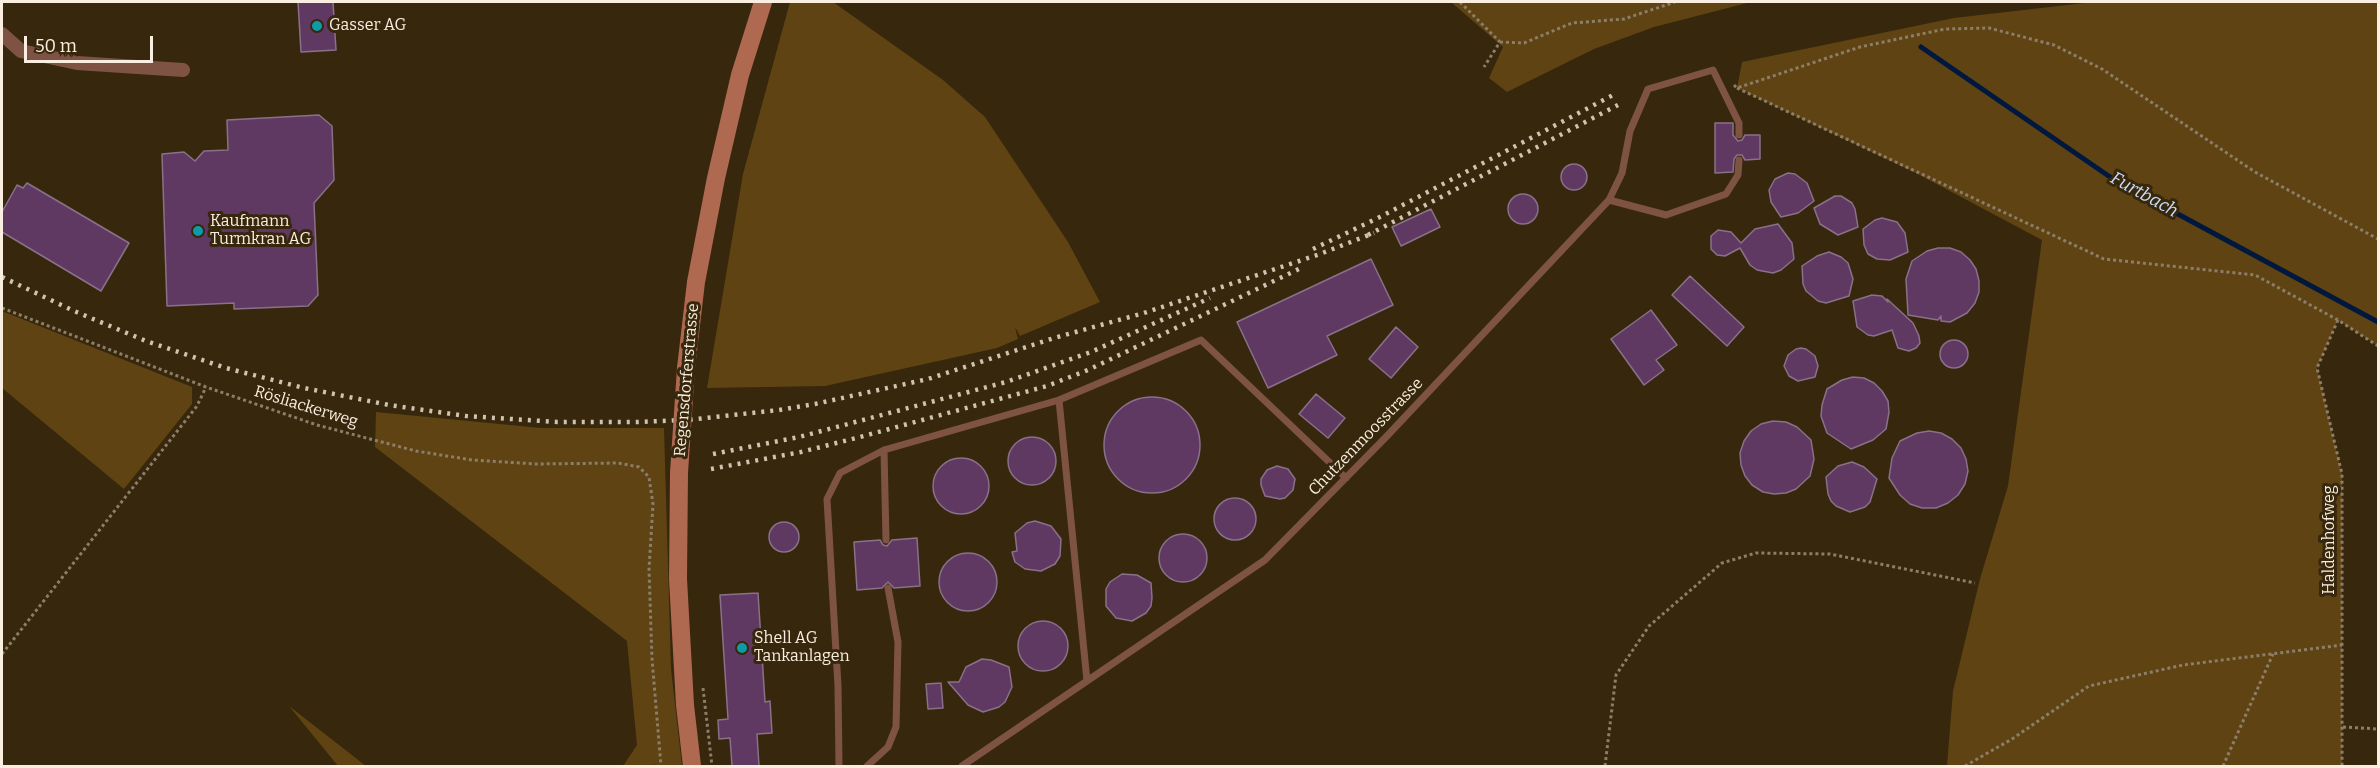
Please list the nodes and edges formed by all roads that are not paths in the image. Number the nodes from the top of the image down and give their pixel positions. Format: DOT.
graph roads {
  1 [pos="763,2"];
  2 [pos="2,34"];
  3 [pos="183,70"];
  4 [pos="1739,135"];
  5 [pos="1739,160"];
  6 [pos="1609,200"];
  7 [pos="1059,400"];
  8 [pos="884,450"];
  9 [pos="1346,478"];
  10 [pos="885,540"];
  11 [pos="888,588"];
  12 [pos="1087,681"];
  13 [pos="692,766"];
  14 [pos="839,766"];
  15 [pos="867,766"];
  16 [pos="962,766"];
  1 -- 13 [label="street, Regensdorferstrasse, bridge"];
  2 -- 3 [label="street"];
  4 -- 6 [label="lane, Chutzenmoosstrasse"];
  5 -- 6 [label="lane"];
  6 -- 9 [label="lane, Chutzenmoosstrasse"];
  7 -- 8 [label="lane"];
  7 -- 9 [label="lane"];
  7 -- 12 [label="lane"];
  8 -- 10 [label="lane"];
  8 -- 14 [label="lane"];
  9 -- 12 [label="lane, Chutzenmoosstrasse"];
  11 -- 15 [label="lane"];
  12 -- 16 [label="lane, Chutzenmoosstrasse"];
}
